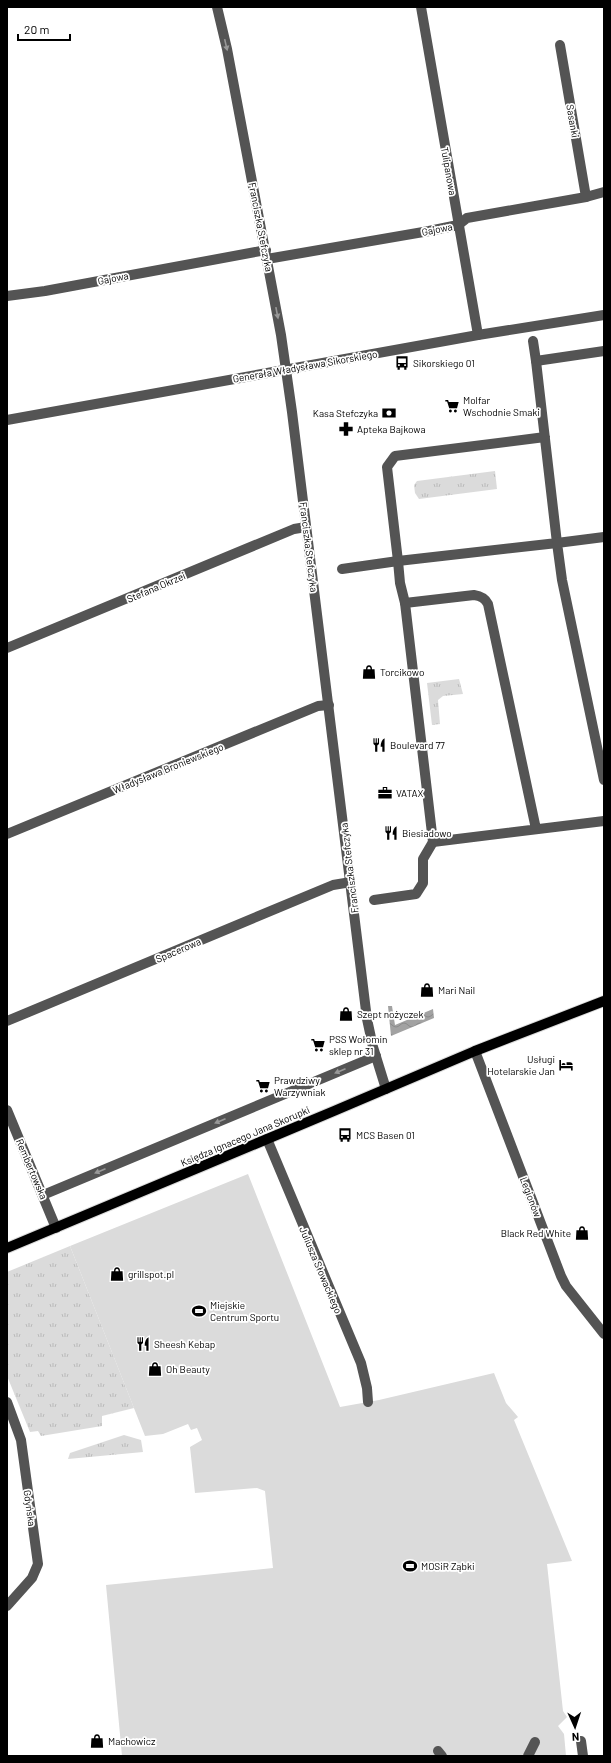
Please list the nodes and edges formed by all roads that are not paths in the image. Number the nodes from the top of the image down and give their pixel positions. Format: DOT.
graph roads {
  1 [pos="217,7"];
  2 [pos="421,7"];
  3 [pos="560,45"];
  4 [pos="604,192"];
  5 [pos="586,197"];
  6 [pos="458,225"];
  7 [pos="266,254"];
  8 [pos="7,296"];
  9 [pos="604,315"];
  10 [pos="478,335"];
  11 [pos="533,341"];
  12 [pos="604,351"];
  13 [pos="536,361"];
  14 [pos="286,370"];
  15 [pos="7,420"];
  16 [pos="545,437"];
  17 [pos="306,528"];
  18 [pos="604,537"];
  19 [pos="557,542"];
  20 [pos="398,561"];
  21 [pos="342,569"];
  22 [pos="405,603"];
  23 [pos="7,648"];
  24 [pos="329,705"];
  25 [pos="604,780"];
  26 [pos="604,820"];
  27 [pos="536,829"];
  28 [pos="7,834"];
  29 [pos="433,842"];
  30 [pos="351,882"];
  31 [pos="374,900"];
  32 [pos="604,1001"];
  33 [pos="7,1021"];
  34 [pos="475,1051"];
  35 [pos="376,1056"];
  36 [pos="386,1089"];
  37 [pos="7,1110"];
  38 [pos="267,1139"];
  39 [pos="43,1195"];
  40 [pos="56,1228"];
  41 [pos="7,1248"];
  42 [pos="604,1334"];
  43 [pos="7,1402"];
  44 [pos="368,1402"];
  45 [pos="7,1606"];
  46 [pos="535,1742"];
  47 [pos="581,1742"];
  48 [pos="528,1756"];
  49 [pos="583,1756"];
  1 -- 7 [label="street, Franciszka Stefczyka, one-way"];
  2 -- 6 [label="street, Tulipanowa"];
  3 -- 5 [label="street, Sasanki"];
  4 -- 5 [label="street, Gajowa"];
  5 -- 6 [label="street, Gajowa"];
  6 -- 7 [label="street, Gajowa"];
  6 -- 10 [label="street, Tulipanowa"];
  7 -- 8 [label="street, Gajowa"];
  7 -- 14 [label="street, Franciszka Stefczyka, one-way"];
  9 -- 10 [label="street, Generała Władysława Sikorskiego"];
  10 -- 14 [label="street, Generała Władysława Sikorskiego"];
  11 -- 13 [label="street"];
  12 -- 13 [label="street"];
  13 -- 16 [label="street"];
  14 -- 15 [label="street, Generała Władysława Sikorskiego"];
  14 -- 17 [label="street, Franciszka Stefczyka"];
  16 -- 19 [label="street"];
  16 -- 20 [label="street"];
  17 -- 23 [label="street, Stefana Okrzei"];
  17 -- 24 [label="street, Franciszka Stefczyka"];
  18 -- 19 [label="street"];
  19 -- 20 [label="street"];
  19 -- 25 [label="street"];
  20 -- 21 [label="street"];
  20 -- 22 [label="street"];
  22 -- 27 [label="street"];
  22 -- 29 [label="street"];
  24 -- 28 [label="street, Władysława Broniewskiego"];
  24 -- 30 [label="street, Franciszka Stefczyka"];
  26 -- 27 [label="street"];
  27 -- 29 [label="street"];
  29 -- 31 [label="street"];
  30 -- 33 [label="street, Spacerowa"];
  30 -- 35 [label="street, Franciszka Stefczyka"];
  32 -- 34 [label="main road, Księdza Ignacego Jana Skorupki"];
  34 -- 36 [label="main road, Księdza Ignacego Jana Skorupki"];
  34 -- 42 [label="street, Legionów"];
  35 -- 36 [label="street, Franciszka Stefczyka"];
  35 -- 39 [label="street, one-way"];
  36 -- 38 [label="main road, Księdza Ignacego Jana Skorupki"];
  37 -- 39 [label="street, Rembertowska"];
  38 -- 40 [label="main road, Księdza Ignacego Jana Skorupki"];
  38 -- 44 [label="street, Juliusza Słowackiego"];
  39 -- 40 [label="street, Rembertowska"];
  40 -- 41 [label="main road, Księdza Ignacego Jana Skorupki"];
  43 -- 45 [label="street, Gdyńska"];
  46 -- 48 [label="street"];
  47 -- 49 [label="street"];
}
